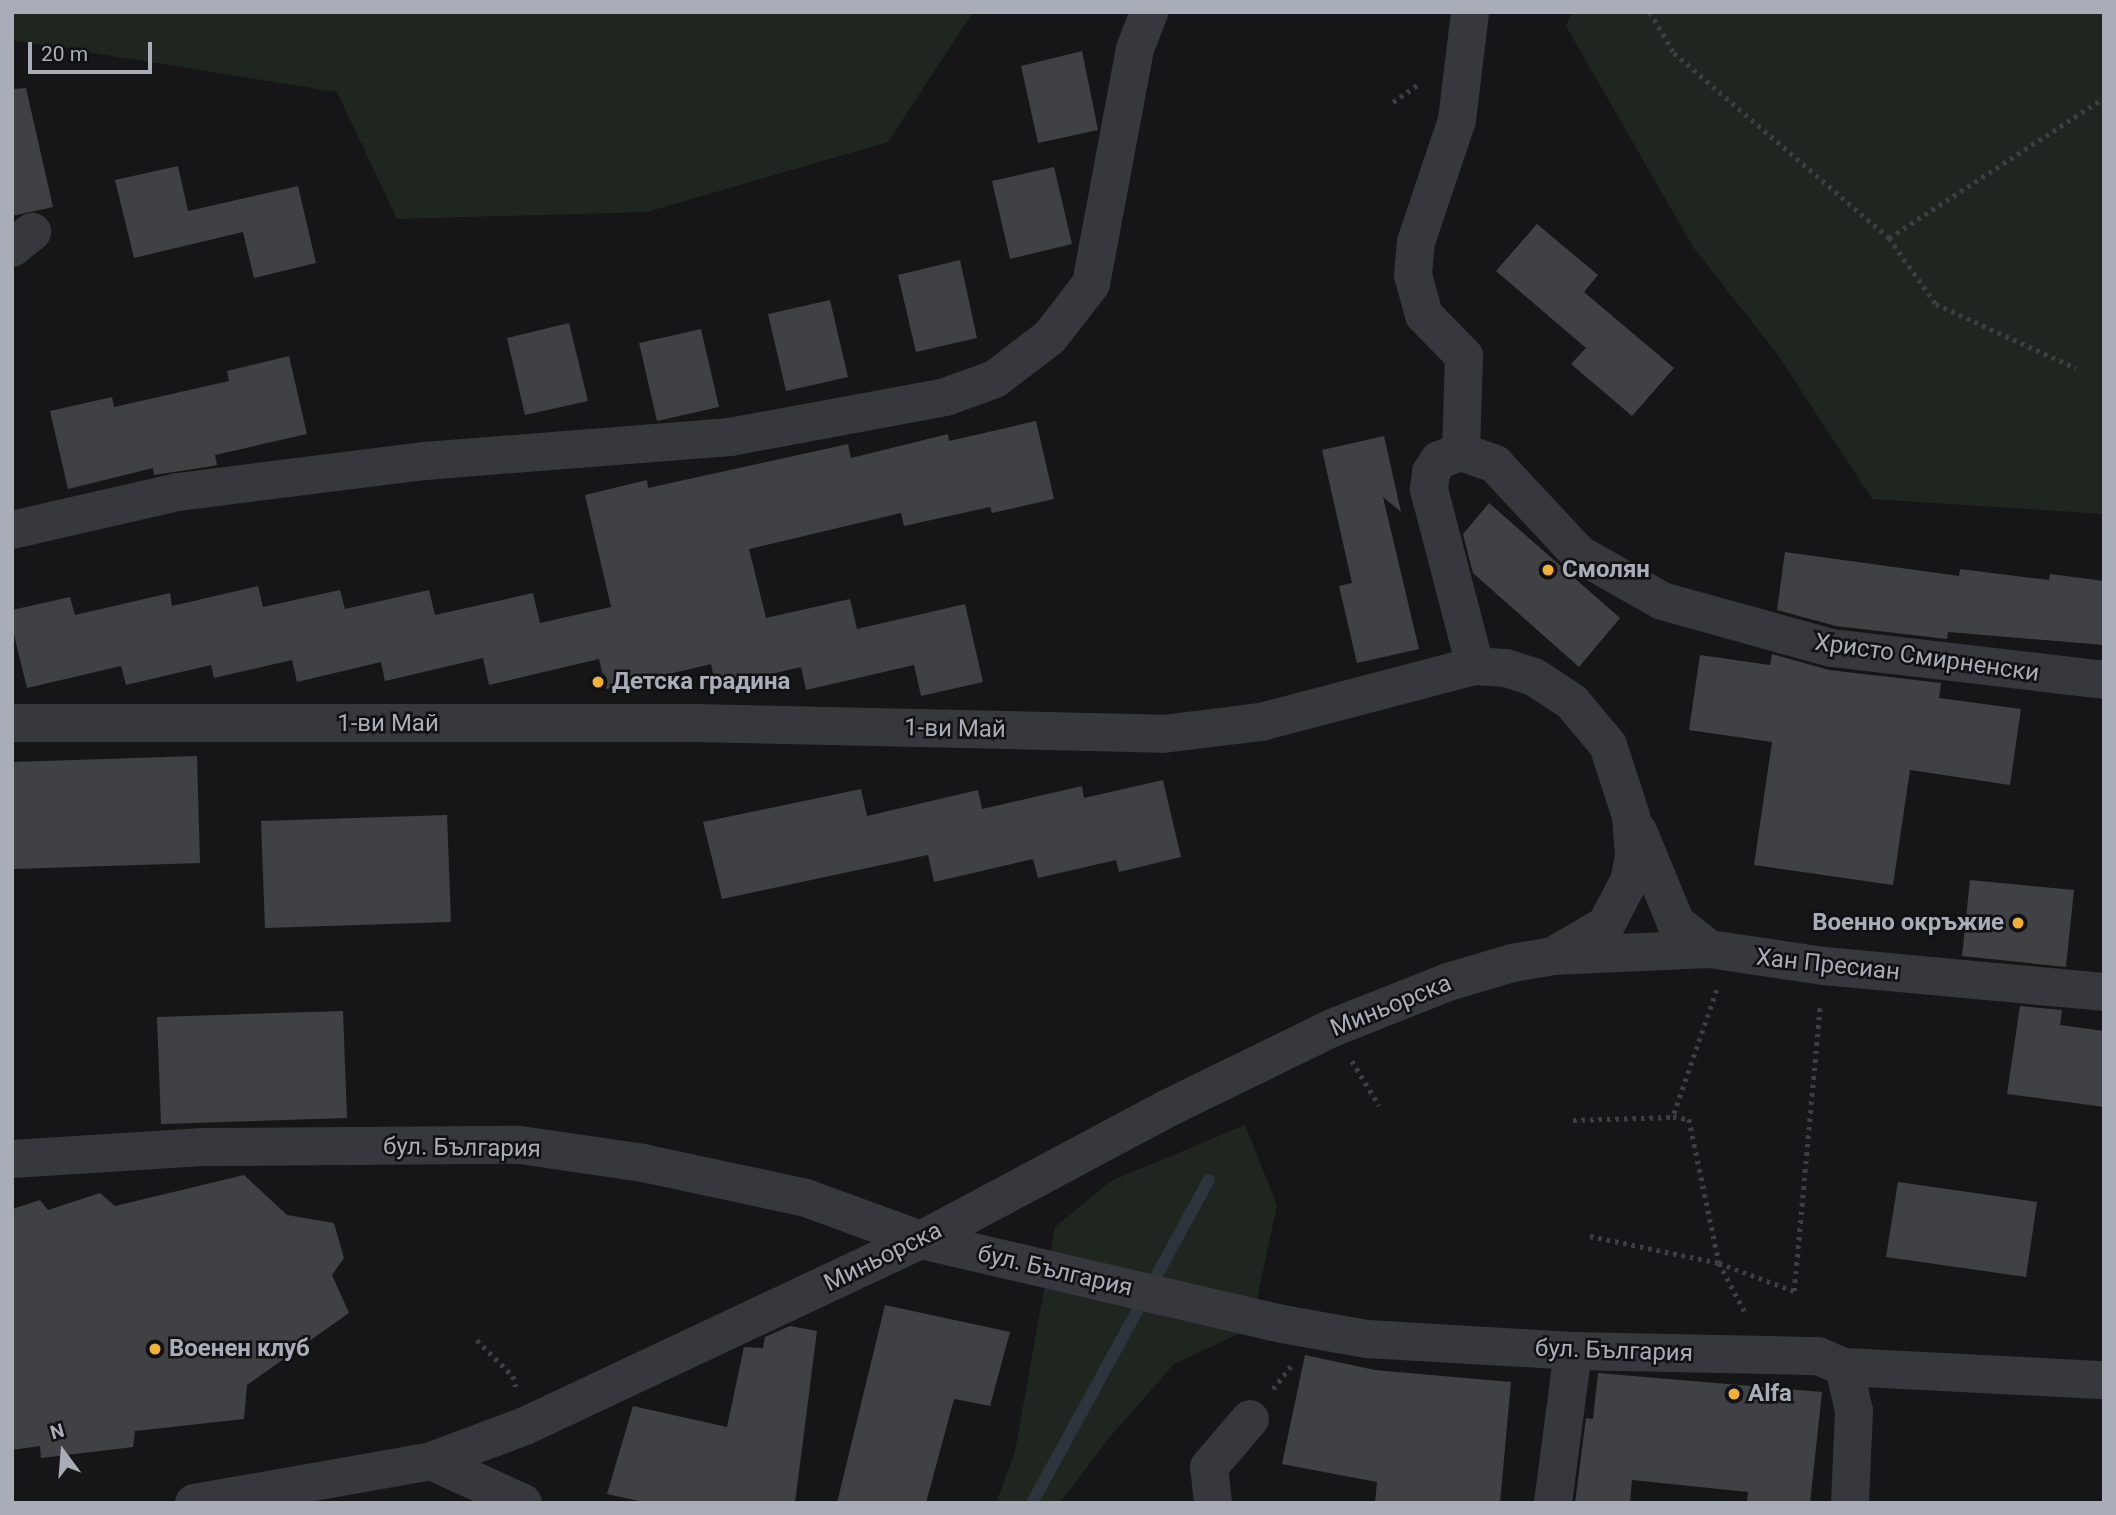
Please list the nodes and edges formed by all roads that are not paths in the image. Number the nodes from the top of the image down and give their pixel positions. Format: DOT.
graph roads {
  1 [pos="1149,12"];
  2 [pos="1470,12"];
  3 [pos="1461,452"];
  4 [pos="12,530"];
  5 [pos="1475,666"];
  6 [pos="2104,680"];
  7 [pos="12,723"];
  8 [pos="1631,816"];
  9 [pos="1720,951"];
  10 [pos="1553,956"];
  11 [pos="2104,992"];
  12 [pos="12,1159"];
  13 [pos="921,1240"];
  14 [pos="1573,1351"];
  15 [pos="1844,1367"];
  16 [pos="2104,1380"];
  17 [pos="1250,1419"];
  18 [pos="431,1461"];
  19 [pos="194,1503"];
  20 [pos="523,1503"];
  21 [pos="1213,1503"];
  22 [pos="1553,1503"];
  23 [pos="1850,1503"];
  1 -- 4 [label="street"];
  2 -- 3 [label="street"];
  3 -- 5 [label="street"];
  3 -- 6 [label="street, Христо Смирненски"];
  5 -- 7 [label="street, 1-ви Май"];
  5 -- 8 [label="street, 1-ви Май"];
  8 -- 9 [label="street"];
  8 -- 10 [label="street, 1-ви Май"];
  9 -- 10 [label="street, Хан Пресиан"];
  9 -- 11 [label="street, Хан Пресиан"];
  10 -- 13 [label="street, Миньорска"];
  12 -- 13 [label="street, бул. България"];
  13 -- 14 [label="street, бул. България"];
  13 -- 18 [label="street, Миньорска"];
  14 -- 15 [label="street, бул. България"];
  14 -- 22 [label="street"];
  15 -- 16 [label="street, бул. България"];
  15 -- 23 [label="street"];
  17 -- 21 [label="street"];
  18 -- 19 [label="street, Миньорска"];
  18 -- 20 [label="street"];
}
